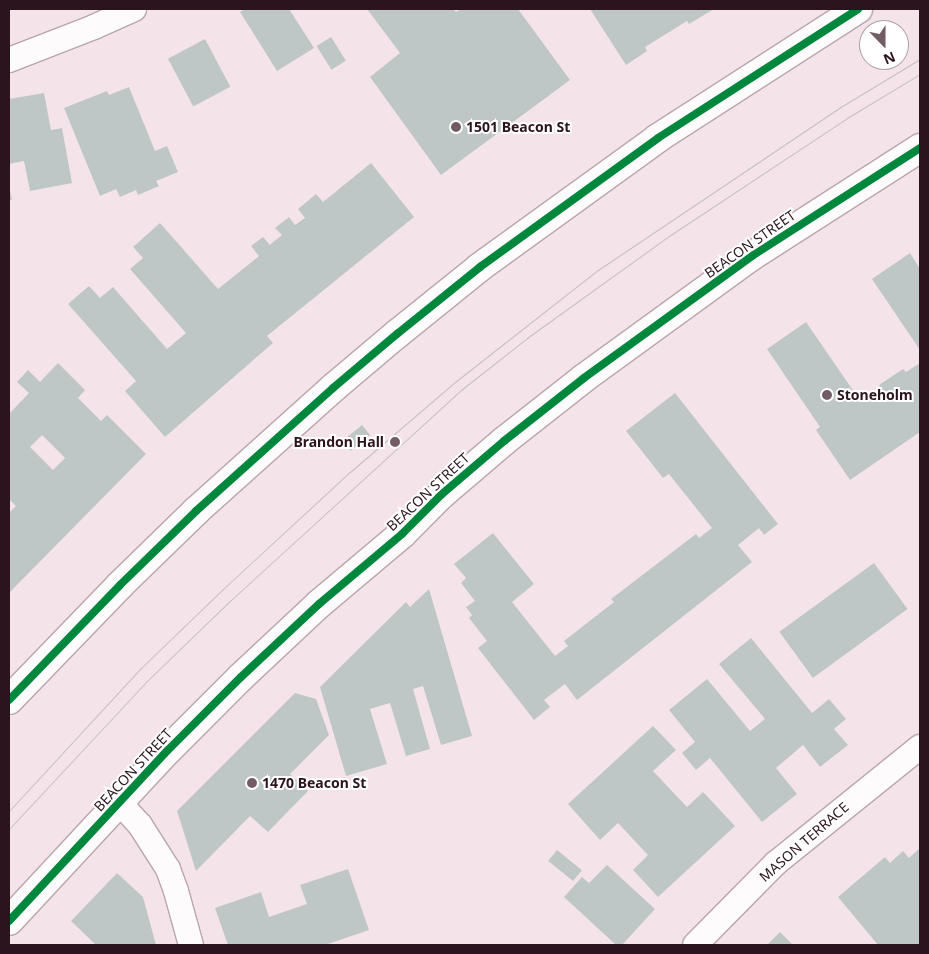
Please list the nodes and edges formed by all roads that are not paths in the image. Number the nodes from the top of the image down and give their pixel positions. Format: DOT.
graph roads {
  1 [pos="134,9"];
  2 [pos="858,9"];
  3 [pos="9,60"];
  4 [pos="920,148"];
  5 [pos="9,700"];
  6 [pos="920,747"];
  7 [pos="120,803"];
  8 [pos="9,921"];
  9 [pos="190,945"];
  10 [pos="695,945"];
  1 -- 3 [label="street"];
  2 -- 5 [label="main road"];
  4 -- 7 [label="main road, BEACON STREET"];
  6 -- 10 [label="street, MASON TERRACE"];
  7 -- 8 [label="main road, BEACON STREET"];
  7 -- 9 [label="street"];
}
